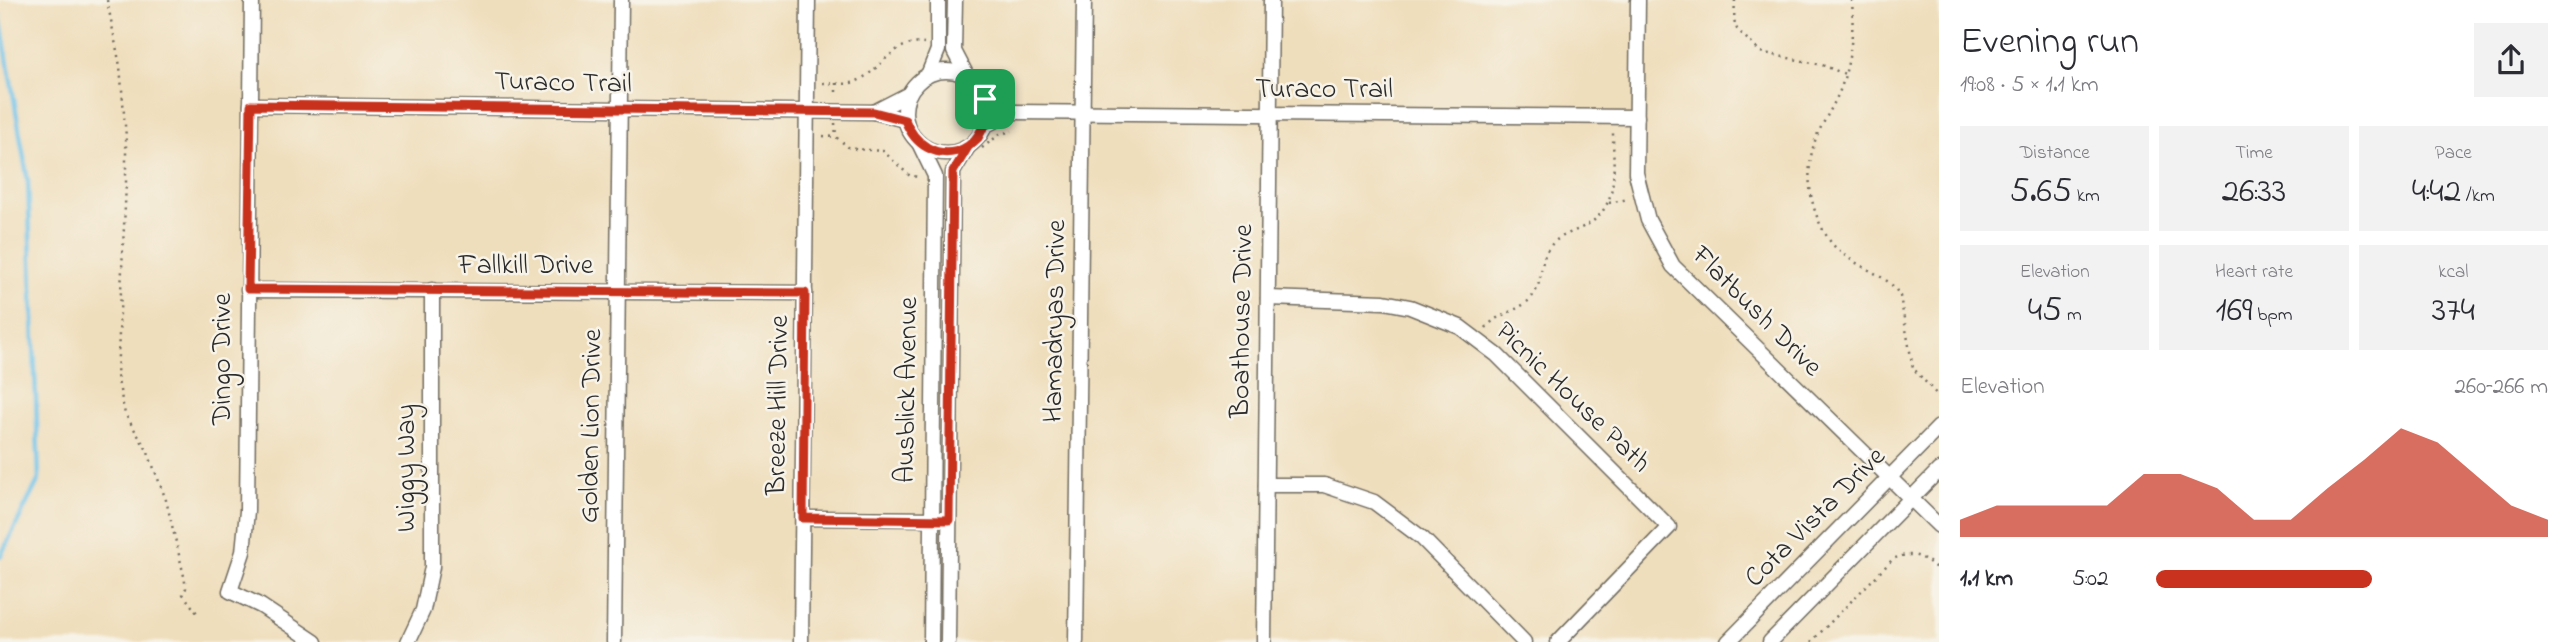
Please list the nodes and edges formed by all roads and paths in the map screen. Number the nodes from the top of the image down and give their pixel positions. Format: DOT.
graph roads {
  1 [pos="107,0"];
  2 [pos="253,0"];
  3 [pos="621,0"];
  4 [pos="808,0"];
  5 [pos="938,0"];
  6 [pos="955,0"];
  7 [pos="1084,0"];
  8 [pos="1271,0"];
  9 [pos="1638,0"];
  10 [pos="1735,0"];
  11 [pos="1852,0"];
  12 [pos="924,44"];
  13 [pos="972,71"];
  14 [pos="1844,74"];
  15 [pos="928,75"];
  16 [pos="823,83"];
  17 [pos="836,83"];
  18 [pos="909,94"];
  19 [pos="1012,95"];
  20 [pos="836,96"];
  21 [pos="985,99"];
  22 [pos="251,105"];
  23 [pos="620,110"];
  24 [pos="806,111"];
  25 [pos="874,112"];
  26 [pos="1012,112"];
  27 [pos="1083,113"];
  28 [pos="1270,114"];
  29 [pos="1637,117"];
  30 [pos="905,120"];
  31 [pos="835,124"];
  32 [pos="984,126"];
  33 [pos="1613,133"];
  34 [pos="823,136"];
  35 [pos="836,137"];
  36 [pos="919,143"];
  37 [pos="968,147"];
  38 [pos="922,177"];
  39 [pos="1628,199"];
  40 [pos="1609,203"];
  41 [pos="248,289"];
  42 [pos="432,290"];
  43 [pos="618,290"];
  44 [pos="805,293"];
  45 [pos="1268,298"];
  46 [pos="1486,328"];
  47 [pos="1939,397"];
  48 [pos="1939,427"];
  49 [pos="1939,470"];
  50 [pos="1890,479"];
  51 [pos="1266,485"];
  52 [pos="1910,499"];
  53 [pos="803,518"];
  54 [pos="932,519"];
  55 [pos="949,520"];
  56 [pos="1939,526"];
  57 [pos="1939,571"];
  58 [pos="197,613"];
  59 [pos="315,642"];
  60 [pos="408,642"];
  61 [pos="614,642"];
  62 [pos="801,642"];
  63 [pos="931,642"];
  64 [pos="948,642"];
  65 [pos="1076,642"];
  66 [pos="1264,642"];
  67 [pos="1524,642"];
  68 [pos="1558,642"];
  69 [pos="1728,642"];
  70 [pos="1770,642"];
  71 [pos="1811,642"];
  1 -- 58 [label="path"];
  2 -- 22 [label="street, Dingo Drive"];
  3 -- 23 [label="street, Golden Lion Drive"];
  4 -- 24 [label="street, Breeze Hill Drive"];
  5 -- 15 [label="street"];
  6 -- 13 [label="street"];
  7 -- 27 [label="street, Hamadryas Drive"];
  8 -- 28 [label="street, Boathouse Drive"];
  9 -- 29 [label="street, Flatbush Drive"];
  10 -- 14 [label="path"];
  11 -- 14 [label="path"];
  12 -- 17 [label="path"];
  13 -- 15 [label="street"];
  13 -- 19 [label="path"];
  13 -- 21 [label="street"];
  14 -- 47 [label="path"];
  15 -- 18 [label="street"];
  16 -- 17 [label="path"];
  17 -- 20 [label="path"];
  18 -- 25 [label="street, Turaco Trail"];
  18 -- 30 [label="street"];
  21 -- 26 [label="street, Turaco Trail"];
  21 -- 32 [label="street"];
  22 -- 23 [label="street, Turaco Trail"];
  22 -- 41 [label="street, Dingo Drive"];
  23 -- 24 [label="street, Turaco Trail"];
  23 -- 43 [label="street, Golden Lion Drive"];
  24 -- 25 [label="street, Turaco Trail"];
  24 -- 44 [label="street, Breeze Hill Drive"];
  25 -- 30 [label="street, Turaco Trail"];
  26 -- 27 [label="street, Turaco Trail"];
  26 -- 32 [label="street, Turaco Trail"];
  27 -- 28 [label="street, Turaco Trail"];
  27 -- 65 [label="street, Hamadryas Drive"];
  28 -- 29 [label="street, Turaco Trail"];
  28 -- 45 [label="street, Boathouse Drive"];
  29 -- 50 [label="street, Flatbush Drive"];
  30 -- 36 [label="street"];
  31 -- 35 [label="path"];
  32 -- 37 [label="street"];
  33 -- 40 [label="path"];
  34 -- 35 [label="path"];
  35 -- 38 [label="path"];
  36 -- 37 [label="street"];
  36 -- 54 [label="street, Ausblick Avenue"];
  37 -- 55 [label="street, Ausblick Avenue"];
  39 -- 40 [label="path"];
  40 -- 46 [label="path"];
  41 -- 42 [label="street, Fallkill Drive"];
  41 -- 59 [label="street, Dingo Drive"];
  42 -- 43 [label="street, Fallkill Drive"];
  42 -- 60 [label="street, Wiggy Way"];
  43 -- 44 [label="street, Fallkill Drive"];
  43 -- 61 [label="street, Golden Lion Drive"];
  44 -- 53 [label="street, Breeze Hill Drive"];
  45 -- 51 [label="street, Boathouse Drive"];
  45 -- 68 [label="street, Picnic House Path"];
  48 -- 50 [label="street, Cota Vista Drive"];
  49 -- 52 [label="street, Cota Vista Drive"];
  50 -- 52 [label="street, Flatbush Drive"];
  50 -- 69 [label="street, Cota Vista Drive"];
  51 -- 66 [label="street, Boathouse Drive"];
  51 -- 67 [label="street"];
  52 -- 56 [label="street, Flatbush Drive"];
  52 -- 70 [label="street, Cota Vista Drive"];
  53 -- 54 [label="street"];
  53 -- 62 [label="street, Breeze Hill Drive"];
  54 -- 55 [label="street"];
  54 -- 63 [label="street, Ausblick Avenue"];
  55 -- 64 [label="street, Ausblick Avenue"];
  57 -- 71 [label="path"];
}
